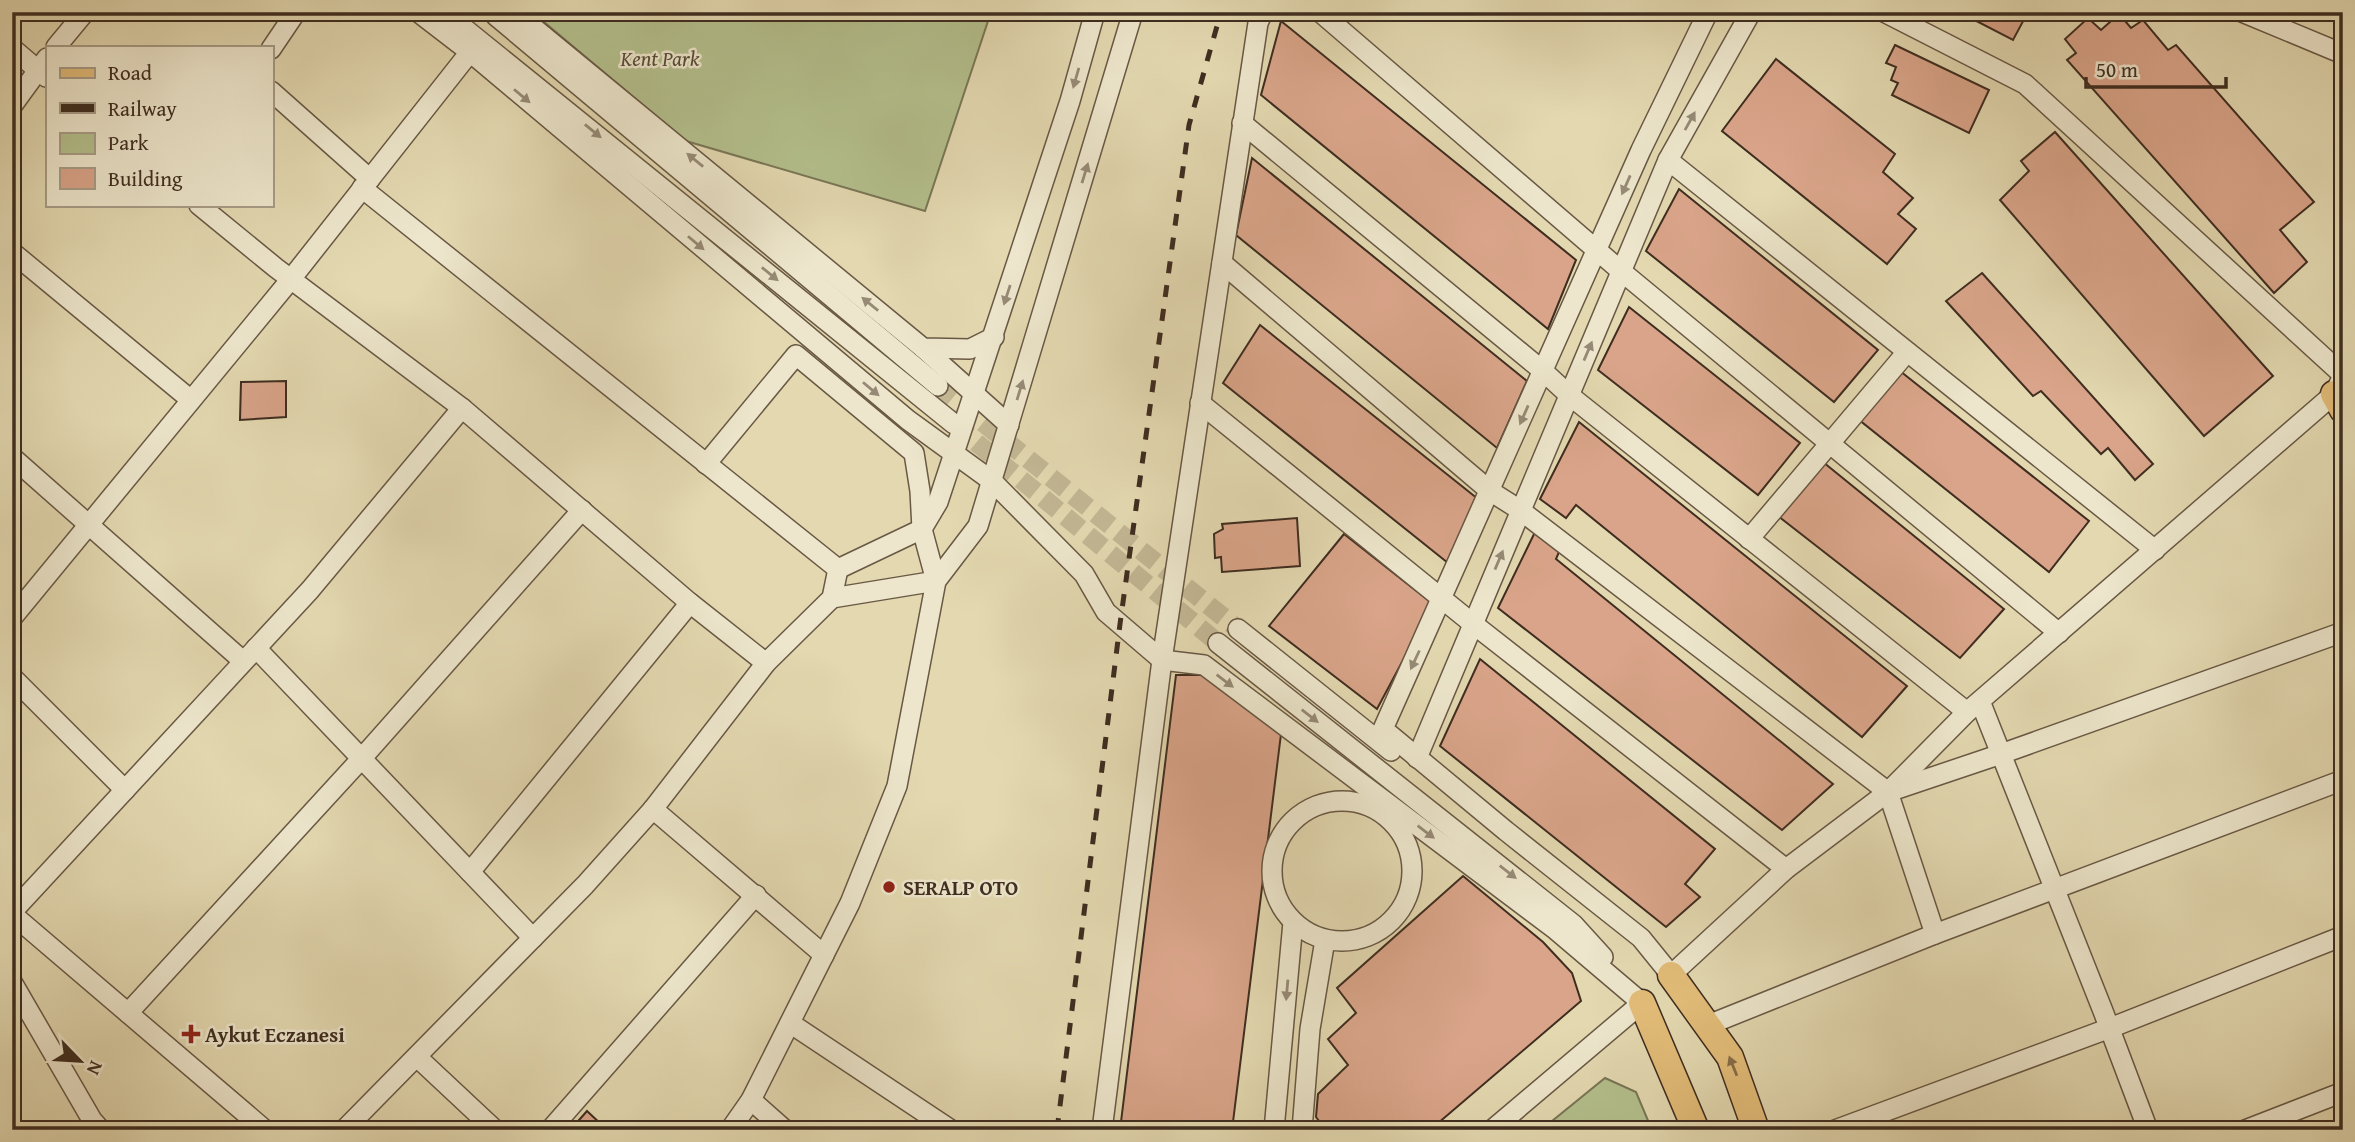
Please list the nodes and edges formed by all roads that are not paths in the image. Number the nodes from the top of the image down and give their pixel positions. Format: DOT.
graph roads {
  1 [pos="85,12"];
  2 [pos="296,12"];
  3 [pos="418,12"];
  4 [pos="444,12"];
  5 [pos="1095,12"];
  6 [pos="1133,12"];
  7 [pos="1264,12"];
  8 [pos="1320,12"];
  9 [pos="1708,12"];
  10 [pos="1751,12"];
  11 [pos="1884,12"];
  12 [pos="2242,12"];
  13 [pos="495,15"];
  14 [pos="57,46"];
  15 [pos="272,46"];
  16 [pos="12,48"];
  17 [pos="470,52"];
  18 [pos="2343,54"];
  19 [pos="44,68"];
  20 [pos="273,93"];
  21 [pos="12,106"];
  22 [pos="1242,123"];
  23 [pos="1668,160"];
  24 [pos="366,183"];
  25 [pos="200,206"];
  26 [pos="1598,249"];
  27 [pos="12,252"];
  28 [pos="1222,263"];
  29 [pos="1621,271"];
  30 [pos="290,279"];
  31 [pos="994,337"];
  32 [pos="923,348"];
  33 [pos="1907,352"];
  34 [pos="1544,371"];
  35 [pos="938,386"];
  36 [pos="2341,389"];
  37 [pos="975,394"];
  38 [pos="1569,395"];
  39 [pos="191,400"];
  40 [pos="1200,403"];
  41 [pos="462,408"];
  42 [pos="954,424"];
  43 [pos="1009,425"];
  44 [pos="1830,443"];
  45 [pos="954,455"];
  46 [pos="12,457"];
  47 [pos="706,464"];
  48 [pos="992,481"];
  49 [pos="1490,491"];
  50 [pos="582,510"];
  51 [pos="1520,510"];
  52 [pos="88,524"];
  53 [pos="922,529"];
  54 [pos="1749,538"];
  55 [pos="2155,550"];
  56 [pos="838,569"];
  57 [pos="936,581"];
  58 [pos="832,598"];
  59 [pos="1443,598"];
  60 [pos="690,603"];
  61 [pos="12,618"];
  62 [pos="1472,623"];
  63 [pos="1238,629"];
  64 [pos="2343,632"];
  65 [pos="2059,633"];
  66 [pos="1218,643"];
  67 [pos="250,654"];
  68 [pos="1162,660"];
  69 [pos="766,663"];
  70 [pos="12,677"];
  71 [pos="1974,706"];
  72 [pos="2001,754"];
  73 [pos="362,758"];
  74 [pos="1417,758"];
  75 [pos="2343,780"];
  76 [pos="125,790"];
  77 [pos="1888,792"];
  78 [pos="653,809"];
  79 [pos="1786,869"];
  80 [pos="470,872"];
  81 [pos="2055,888"];
  82 [pos="756,895"];
  83 [pos="12,913"];
  84 [pos="1293,922"];
  85 [pos="1935,934"];
  86 [pos="2343,936"];
  87 [pos="533,938"];
  88 [pos="1325,940"];
  89 [pos="824,955"];
  90 [pos="1671,975"];
  91 [pos="12,982"];
  92 [pos="18,1003"];
  93 [pos="1642,1003"];
  94 [pos="128,1013"];
  95 [pos="790,1023"];
  96 [pos="1708,1025"];
  97 [pos="2110,1028"];
  98 [pos="416,1057"];
  99 [pos="2343,1092"];
  100 [pos="751,1100"];
  101 [pos="101,1130"];
  102 [pos="265,1130"];
  103 [pos="344,1130"];
  104 [pos="495,1130"];
  105 [pos="550,1130"];
  106 [pos="730,1130"];
  107 [pos="785,1130"];
  108 [pos="951,1130"];
  109 [pos="1102,1130"];
  110 [pos="1274,1130"];
  111 [pos="1302,1130"];
  112 [pos="1492,1130"];
  113 [pos="1696,1130"];
  114 [pos="1756,1130"];
  115 [pos="1835,1130"];
  116 [pos="2148,1130"];
  117 [pos="2245,1130"];
  1 -- 14 [label="street"];
  2 -- 15 [label="street"];
  3 -- 17 [label="street"];
  4 -- 42 [label="street, one-way"];
  5 -- 31 [label="street, one-way"];
  43 -- 6 [label="street, one-way"];
  7 -- 22 [label="street"];
  8 -- 26 [label="street"];
  9 -- 26 [label="street, one-way"];
  23 -- 10 [label="street, one-way"];
  11 -- 36 [label="street"];
  12 -- 18 [label="street"];
  32 -- 13 [label="street, one-way"];
  13 -- 35 [label="street"];
  16 -- 19 [label="street"];
  17 -- 24 [label="street"];
  17 -- 45 [label="street, one-way"];
  19 -- 21 [label="street"];
  20 -- 24 [label="street"];
  22 -- 28 [label="street"];
  22 -- 34 [label="street"];
  23 -- 29 [label="street"];
  23 -- 33 [label="street"];
  24 -- 30 [label="street"];
  24 -- 47 [label="street"];
  25 -- 30 [label="street"];
  26 -- 29 [label="street"];
  26 -- 34 [label="street"];
  27 -- 39 [label="street"];
  28 -- 40 [label="street"];
  28 -- 49 [label="street"];
  38 -- 29 [label="street, one-way"];
  29 -- 44 [label="street"];
  30 -- 39 [label="street"];
  30 -- 41 [label="street"];
  31 -- 32 [label="street"];
  31 -- 37 [label="street"];
  32 -- 37 [label="street"];
  33 -- 44 [label="street"];
  33 -- 55 [label="street"];
  34 -- 38 [label="street"];
  34 -- 49 [label="street, one-way"];
  36 -- 55 [label="street"];
  37 -- 43 [label="street"];
  37 -- 45 [label="street"];
  38 -- 51 [label="street"];
  38 -- 54 [label="street"];
  39 -- 52 [label="street"];
  40 -- 59 [label="street"];
  40 -- 68 [label="street"];
  41 -- 50 [label="street"];
  41 -- 67 [label="street"];
  43 -- 48 [label="street"];
  44 -- 54 [label="street"];
  44 -- 65 [label="street"];
  45 -- 48 [label="street"];
  45 -- 53 [label="street"];
  46 -- 52 [label="street"];
  47 -- 53 [label="street"];
  47 -- 56 [label="street"];
  48 -- 57 [label="street"];
  48 -- 68 [label="street"];
  49 -- 51 [label="street"];
  49 -- 59 [label="street"];
  50 -- 60 [label="street"];
  50 -- 73 [label="street"];
  62 -- 51 [label="street, one-way"];
  51 -- 77 [label="street"];
  52 -- 61 [label="street"];
  52 -- 67 [label="street"];
  53 -- 56 [label="street"];
  53 -- 57 [label="street"];
  54 -- 71 [label="street"];
  55 -- 65 [label="street"];
  56 -- 58 [label="street"];
  57 -- 58 [label="street"];
  57 -- 89 [label="street"];
  58 -- 69 [label="street"];
  59 -- 62 [label="street"];
  59 -- 74 [label="street, one-way"];
  60 -- 69 [label="street"];
  60 -- 80 [label="street"];
  62 -- 74 [label="street"];
  62 -- 79 [label="street"];
  63 -- 90 [label="street"];
  64 -- 72 [label="street"];
  65 -- 71 [label="street"];
  66 -- 93 [label="street, one-way"];
  67 -- 73 [label="street"];
  67 -- 76 [label="street"];
  68 -- 93 [label="street, one-way"];
  68 -- 109 [label="street"];
  69 -- 78 [label="street"];
  70 -- 76 [label="street"];
  71 -- 72 [label="street"];
  71 -- 77 [label="street"];
  72 -- 77 [label="street"];
  72 -- 81 [label="street"];
  73 -- 80 [label="street"];
  73 -- 94 [label="street"];
  74 -- 90 [label="street"];
  75 -- 81 [label="street"];
  76 -- 83 [label="street"];
  77 -- 79 [label="street"];
  77 -- 85 [label="street"];
  78 -- 82 [label="street"];
  78 -- 87 [label="street"];
  79 -- 90 [label="street"];
  80 -- 87 [label="street"];
  81 -- 85 [label="street"];
  81 -- 97 [label="street"];
  82 -- 89 [label="street"];
  82 -- 105 [label="street"];
  83 -- 94 [label="street"];
  84 -- 88 [label="street"];
  84 -- 88 [label="street"];
  84 -- 110 [label="street, one-way"];
  85 -- 96 [label="street"];
  86 -- 97 [label="street"];
  87 -- 98 [label="street"];
  88 -- 111 [label="street"];
  89 -- 95 [label="street"];
  90 -- 96 [label="main road"];
  91 -- 92 [label="street"];
  92 -- 101 [label="street"];
  93 -- 112 [label="street"];
  93 -- 113 [label="main road"];
  94 -- 102 [label="street"];
  95 -- 100 [label="street"];
  95 -- 108 [label="street"];
  114 -- 96 [label="main road, one-way"];
  97 -- 115 [label="street"];
  97 -- 116 [label="street"];
  98 -- 103 [label="street"];
  98 -- 104 [label="street"];
  99 -- 117 [label="street"];
  100 -- 106 [label="street"];
  100 -- 107 [label="street"];
}
